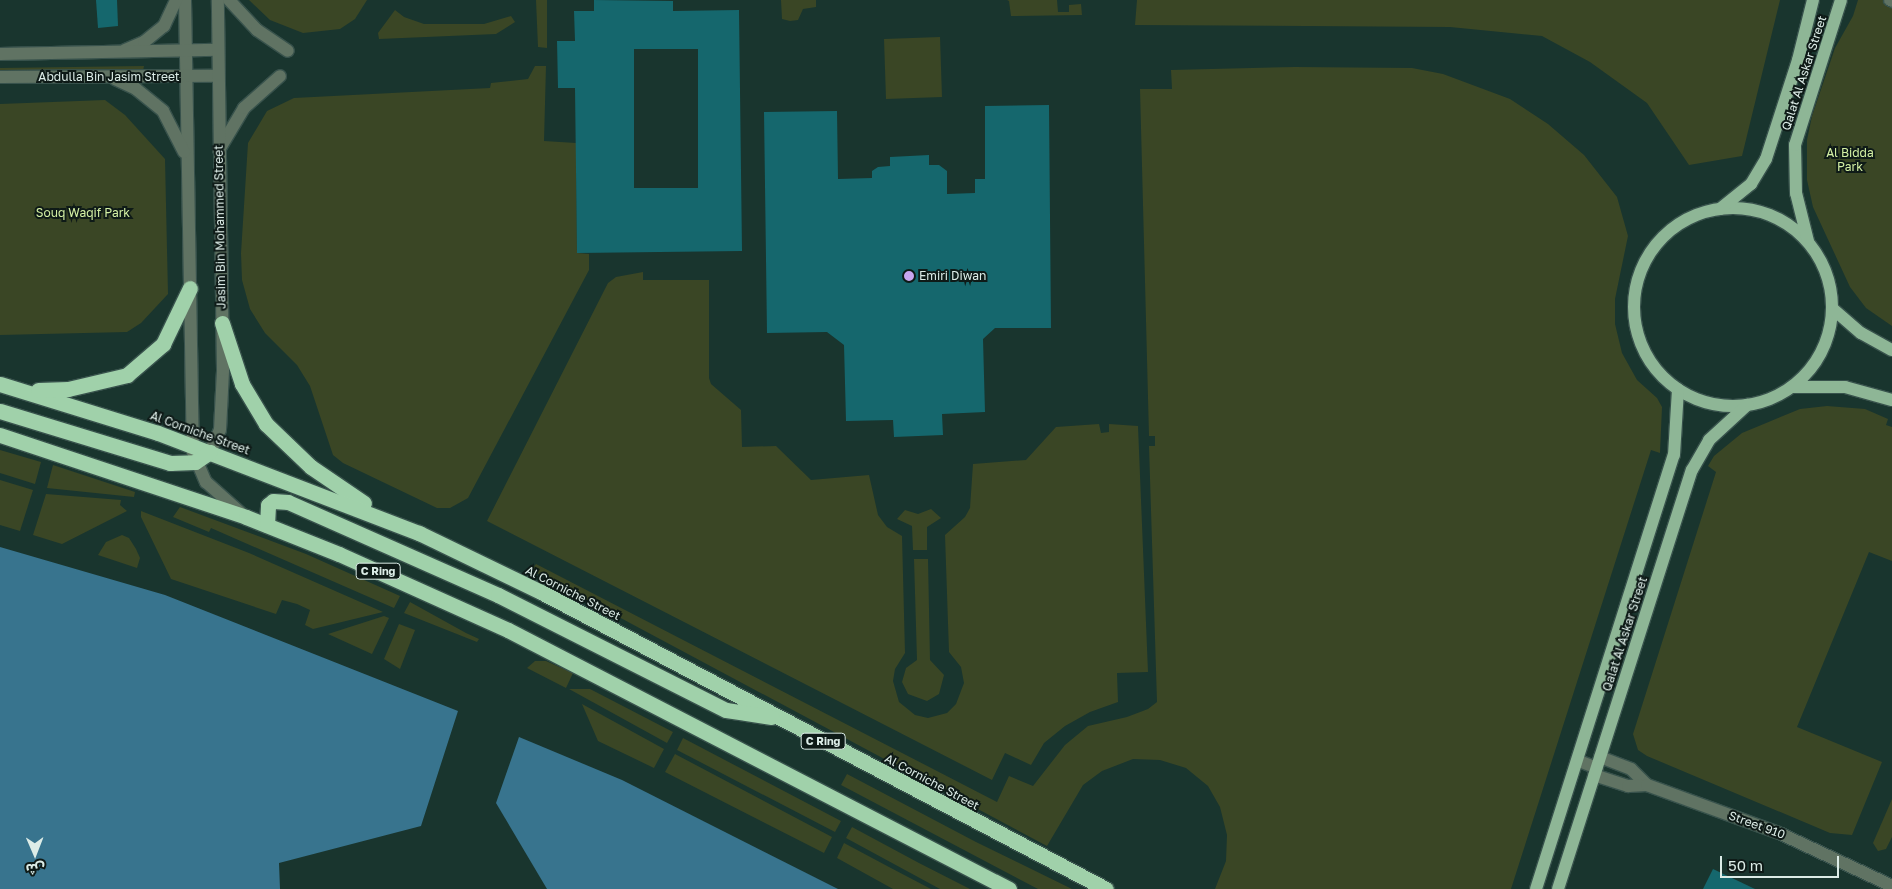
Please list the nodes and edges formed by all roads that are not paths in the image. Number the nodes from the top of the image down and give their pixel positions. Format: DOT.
graph roads {
  1 [pos="176,0"];
  2 [pos="184,0"];
  3 [pos="218,0"];
  4 [pos="229,0"];
  5 [pos="1813,0"];
  6 [pos="1841,0"];
  7 [pos="187,50"];
  8 [pos="218,50"];
  9 [pos="288,51"];
  10 [pos="115,53"];
  11 [pos="0,54"];
  12 [pos="187,76"];
  13 [pos="218,76"];
  14 [pos="280,76"];
  15 [pos="0,77"];
  16 [pos="108,77"];
  17 [pos="218,153"];
  18 [pos="187,162"];
  19 [pos="1720,210"];
  20 [pos="1808,243"];
  21 [pos="190,288"];
  22 [pos="1833,309"];
  23 [pos="222,323"];
  24 [pos="1892,350"];
  25 [pos="0,384"];
  26 [pos="1792,387"];
  27 [pos="1678,389"];
  28 [pos="24,390"];
  29 [pos="1892,400"];
  30 [pos="1746,405"];
  31 [pos="0,412"];
  32 [pos="0,435"];
  33 [pos="193,446"];
  34 [pos="210,452"];
  35 [pos="195,462"];
  36 [pos="246,517"];
  37 [pos="388,519"];
  38 [pos="266,525"];
  39 [pos="778,717"];
  40 [pos="1579,761"];
  41 [pos="1597,767"];
  42 [pos="1647,785"];
  43 [pos="1892,886"];
  44 [pos="1009,889"];
  45 [pos="1106,889"];
  46 [pos="1536,889"];
  47 [pos="1558,889"];
  1 -- 10 [label="street"];
  2 -- 7 [label="street"];
  3 -- 8 [label="street, Jasim Bin Mohammed Street"];
  4 -- 9 [label="street"];
  5 -- 19 [label="main road, Qalat Al Askar Street"];
  6 -- 20 [label="main road, Qalat Al Askar Street"];
  7 -- 8 [label="street, Abdulla Bin Jasim Street"];
  7 -- 10 [label="street, Abdulla Bin Jasim Street"];
  7 -- 12 [label="street"];
  8 -- 13 [label="street, Jasim Bin Mohammed Street"];
  10 -- 11 [label="street, Abdulla Bin Jasim Street"];
  12 -- 13 [label="street, Abdulla Bin Jasim Street"];
  12 -- 16 [label="street, Abdulla Bin Jasim Street"];
  12 -- 18 [label="street"];
  13 -- 17 [label="street, Jasim Bin Mohammed Street"];
  14 -- 17 [label="street"];
  15 -- 16 [label="street, Abdulla Bin Jasim Street"];
  16 -- 18 [label="street"];
  17 -- 23 [label="street, Jasim Bin Mohammed Street"];
  18 -- 21 [label="street"];
  19 -- 20 [label="main road"];
  19 -- 27 [label="main road"];
  20 -- 22 [label="main road"];
  21 -- 28 [label="highway"];
  21 -- 33 [label="street"];
  22 -- 24 [label="main road"];
  22 -- 26 [label="main road"];
  23 -- 34 [label="street, Jasim Bin Mohammed Street"];
  23 -- 37 [label="highway"];
  25 -- 28 [label="highway, Al Corniche Street / C Ring"];
  26 -- 29 [label="main road"];
  26 -- 30 [label="main road"];
  27 -- 30 [label="main road"];
  27 -- 40 [label="main road, Qalat Al Askar Street"];
  28 -- 33 [label="highway, Al Corniche Street / C Ring"];
  30 -- 41 [label="main road, Qalat Al Askar Street"];
  31 -- 35 [label="highway"];
  32 -- 36 [label="highway, C Ring"];
  33 -- 34 [label="highway, Al Corniche Street / C Ring"];
  33 -- 35 [label="street"];
  34 -- 35 [label="highway"];
  34 -- 37 [label="highway, Al Corniche Street / C Ring"];
  35 -- 36 [label="street"];
  36 -- 38 [label="highway, C Ring"];
  37 -- 39 [label="highway, Al Corniche Street / C Ring"];
  38 -- 39 [label="highway"];
  38 -- 44 [label="highway, C Ring"];
  39 -- 45 [label="highway, Al Corniche Street / C Ring"];
  40 -- 41 [label="street, Street 910"];
  40 -- 46 [label="main road, Qalat Al Askar Street"];
  41 -- 42 [label="street, Street 910"];
  41 -- 42 [label="street, Street 910"];
  41 -- 47 [label="main road, Qalat Al Askar Street"];
  42 -- 43 [label="street, Street 910"];
}
